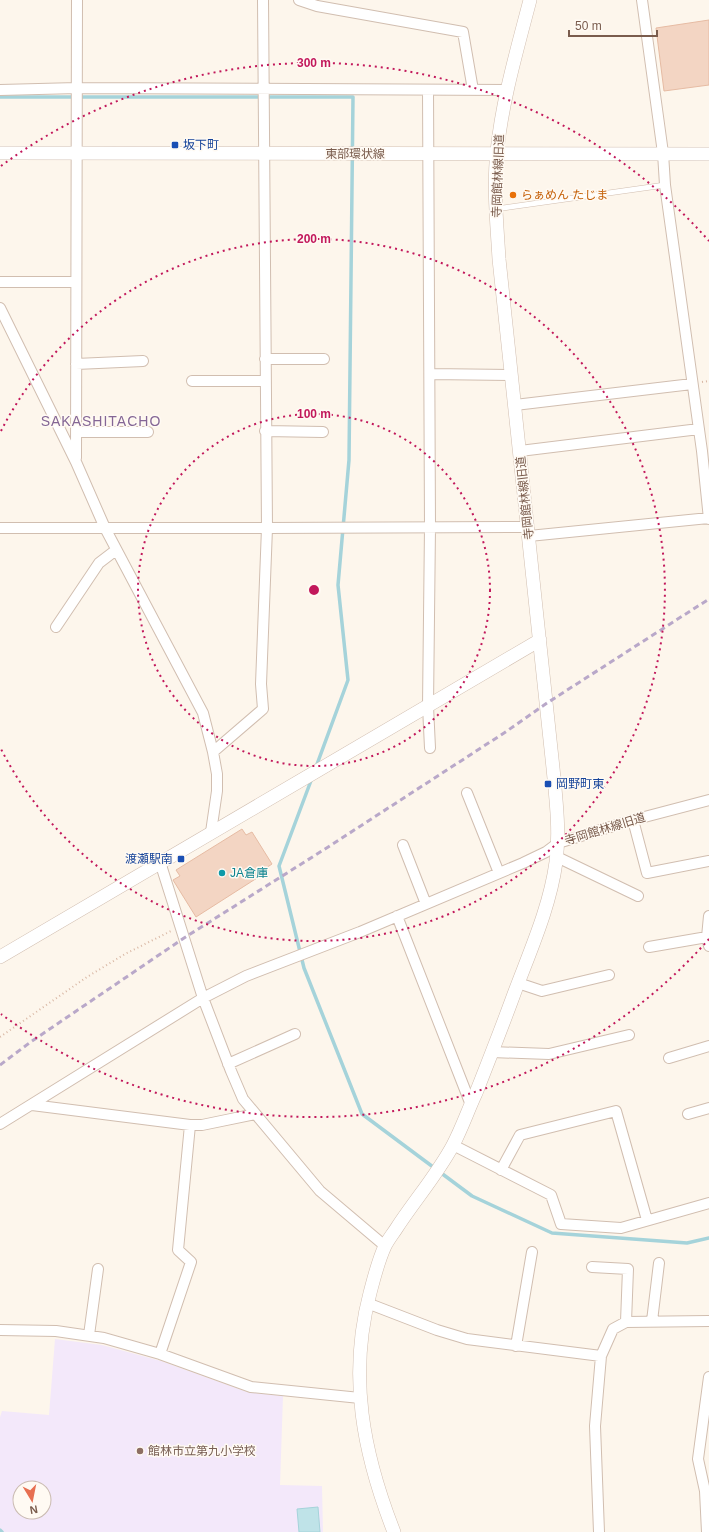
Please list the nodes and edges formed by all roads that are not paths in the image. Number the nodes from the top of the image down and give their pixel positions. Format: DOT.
graph roads {
  1 [pos="77,0"];
  2 [pos="263,0"];
  3 [pos="299,0"];
  4 [pos="530,0"];
  5 [pos="642,0"];
  6 [pos="77,88"];
  7 [pos="264,89"];
  8 [pos="0,90"];
  9 [pos="428,90"];
  10 [pos="472,90"];
  11 [pos="507,90"];
  12 [pos="0,153"];
  13 [pos="77,153"];
  14 [pos="429,153"];
  15 [pos="497,153"];
  16 [pos="663,153"];
  17 [pos="264,154"];
  18 [pos="709,154"];
  19 [pos="665,185"];
  20 [pos="496,208"];
  21 [pos="0,282"];
  22 [pos="76,282"];
  23 [pos="0,308"];
  24 [pos="264,359"];
  25 [pos="324,359"];
  26 [pos="143,361"];
  27 [pos="76,364"];
  28 [pos="430,374"];
  29 [pos="512,375"];
  30 [pos="265,380"];
  31 [pos="192,381"];
  32 [pos="692,384"];
  33 [pos="515,406"];
  34 [pos="699,429"];
  35 [pos="265,431"];
  36 [pos="76,432"];
  37 [pos="148,432"];
  38 [pos="322,432"];
  39 [pos="705,450"];
  40 [pos="520,451"];
  41 [pos="76,462"];
  42 [pos="709,518"];
  43 [pos="430,527"];
  44 [pos="0,528"];
  45 [pos="105,528"];
  46 [pos="266,528"];
  47 [pos="528,532"];
  48 [pos="116,550"];
  49 [pos="56,627"];
  50 [pos="540,640"];
  51 [pos="428,706"];
  52 [pos="430,748"];
  53 [pos="213,752"];
  54 [pos="467,793"];
  55 [pos="709,800"];
  56 [pos="633,820"];
  57 [pos="211,832"];
  58 [pos="558,843"];
  59 [pos="403,845"];
  60 [pos="557,857"];
  61 [pos="709,861"];
  62 [pos="160,862"];
  63 [pos="499,873"];
  64 [pos="638,896"];
  65 [pos="426,904"];
  66 [pos="397,916"];
  67 [pos="709,916"];
  68 [pos="708,941"];
  69 [pos="649,947"];
  70 [pos="0,957"];
  71 [pos="609,975"];
  72 [pos="518,983"];
  73 [pos="203,998"];
  74 [pos="295,1034"];
  75 [pos="629,1035"];
  76 [pos="709,1046"];
  77 [pos="492,1052"];
  78 [pos="669,1058"];
  79 [pos="228,1064"];
  80 [pos="32,1105"];
  81 [pos="471,1105"];
  82 [pos="709,1108"];
  83 [pos="255,1114"];
  84 [pos="688,1114"];
  85 [pos="0,1124"];
  86 [pos="190,1125"];
  87 [pos="453,1145"];
  88 [pos="501,1170"];
  89 [pos="709,1203"];
  90 [pos="647,1220"];
  91 [pos="385,1246"];
  92 [pos="532,1252"];
  93 [pos="659,1263"];
  94 [pos="592,1267"];
  95 [pos="98,1269"];
  96 [pos="367,1303"];
  97 [pos="709,1321"];
  98 [pos="626,1322"];
  99 [pos="652,1322"];
  100 [pos="0,1330"];
  101 [pos="89,1336"];
  102 [pos="516,1346"];
  103 [pos="160,1354"];
  104 [pos="601,1356"];
  105 [pos="709,1377"];
  106 [pos="360,1398"];
  107 [pos="707,1510"];
  108 [pos="394,1532"];
  109 [pos="599,1532"];
  110 [pos="707,1532"];
  1 -- 6 [label="street"];
  2 -- 7 [label="street"];
  3 -- 10 [label="street"];
  4 -- 11 [label="street, 寺岡館林線旧道"];
  5 -- 16 [label="street"];
  6 -- 7 [label="street"];
  6 -- 8 [label="street"];
  6 -- 13 [label="street"];
  7 -- 9 [label="street"];
  7 -- 17 [label="street"];
  9 -- 10 [label="street"];
  9 -- 14 [label="street"];
  10 -- 11 [label="street"];
  11 -- 15 [label="street, 寺岡館林線旧道"];
  12 -- 13 [label="street, 東部環状線"];
  13 -- 17 [label="street, 東部環状線"];
  13 -- 22 [label="street"];
  14 -- 15 [label="street, 東部環状線"];
  14 -- 17 [label="street, 東部環状線"];
  14 -- 28 [label="street"];
  15 -- 16 [label="street, 東部環状線"];
  15 -- 20 [label="street, 寺岡館林線旧道"];
  16 -- 18 [label="street, 東部環状線"];
  16 -- 19 [label="street"];
  17 -- 24 [label="street"];
  19 -- 20 [label="lane"];
  19 -- 32 [label="street"];
  20 -- 29 [label="street, 寺岡館林線旧道"];
  21 -- 22 [label="street"];
  22 -- 27 [label="street"];
  23 -- 41 [label="street"];
  24 -- 25 [label="street"];
  24 -- 30 [label="street"];
  26 -- 27 [label="street"];
  27 -- 36 [label="street"];
  28 -- 29 [label="street"];
  28 -- 43 [label="street"];
  29 -- 33 [label="street, 寺岡館林線旧道"];
  30 -- 31 [label="street"];
  30 -- 35 [label="street"];
  32 -- 33 [label="street"];
  32 -- 34 [label="street"];
  33 -- 40 [label="street, 寺岡館林線旧道"];
  34 -- 39 [label="street"];
  34 -- 40 [label="street"];
  35 -- 38 [label="street"];
  35 -- 46 [label="street"];
  36 -- 37 [label="street"];
  36 -- 41 [label="street"];
  39 -- 42 [label="street"];
  40 -- 47 [label="street, 寺岡館林線旧道"];
  41 -- 45 [label="street"];
  42 -- 47 [label="street"];
  43 -- 46 [label="street"];
  43 -- 47 [label="street"];
  43 -- 51 [label="street"];
  44 -- 45 [label="street"];
  45 -- 46 [label="street"];
  45 -- 48 [label="street"];
  46 -- 53 [label="street"];
  47 -- 50 [label="street, 寺岡館林線旧道"];
  48 -- 49 [label="street"];
  48 -- 53 [label="street"];
  50 -- 51 [label="street"];
  50 -- 58 [label="street, 寺岡館林線旧道"];
  51 -- 52 [label="street"];
  51 -- 57 [label="street"];
  53 -- 57 [label="street"];
  54 -- 63 [label="street"];
  55 -- 56 [label="street, 寺岡館林線旧道"];
  56 -- 58 [label="street, 寺岡館林線旧道"];
  56 -- 61 [label="street"];
  57 -- 62 [label="street"];
  58 -- 60 [label="street"];
  58 -- 63 [label="street"];
  59 -- 65 [label="street"];
  60 -- 64 [label="street"];
  60 -- 72 [label="street"];
  62 -- 70 [label="street"];
  62 -- 73 [label="street"];
  63 -- 65 [label="street"];
  65 -- 66 [label="street"];
  66 -- 73 [label="street"];
  66 -- 81 [label="street"];
  67 -- 68 [label="street"];
  68 -- 69 [label="street"];
  71 -- 72 [label="street"];
  72 -- 77 [label="street"];
  73 -- 79 [label="street"];
  73 -- 80 [label="street"];
  74 -- 79 [label="street"];
  75 -- 77 [label="street"];
  76 -- 78 [label="street"];
  77 -- 81 [label="street"];
  79 -- 83 [label="street"];
  80 -- 85 [label="street"];
  80 -- 86 [label="street"];
  81 -- 87 [label="street"];
  82 -- 84 [label="street"];
  83 -- 86 [label="street"];
  83 -- 91 [label="street"];
  86 -- 103 [label="street"];
  87 -- 88 [label="street"];
  87 -- 91 [label="street"];
  88 -- 90 [label="street"];
  88 -- 90 [label="street"];
  89 -- 90 [label="street"];
  91 -- 96 [label="street"];
  92 -- 102 [label="street"];
  93 -- 99 [label="street"];
  94 -- 98 [label="street"];
  95 -- 101 [label="street"];
  96 -- 102 [label="street"];
  96 -- 106 [label="street"];
  97 -- 99 [label="street"];
  98 -- 99 [label="street"];
  98 -- 104 [label="street"];
  100 -- 101 [label="street"];
  101 -- 103 [label="street"];
  102 -- 104 [label="street"];
  103 -- 106 [label="street"];
  104 -- 109 [label="street"];
  105 -- 107 [label="street"];
  106 -- 108 [label="street"];
  107 -- 110 [label="street"];
}
